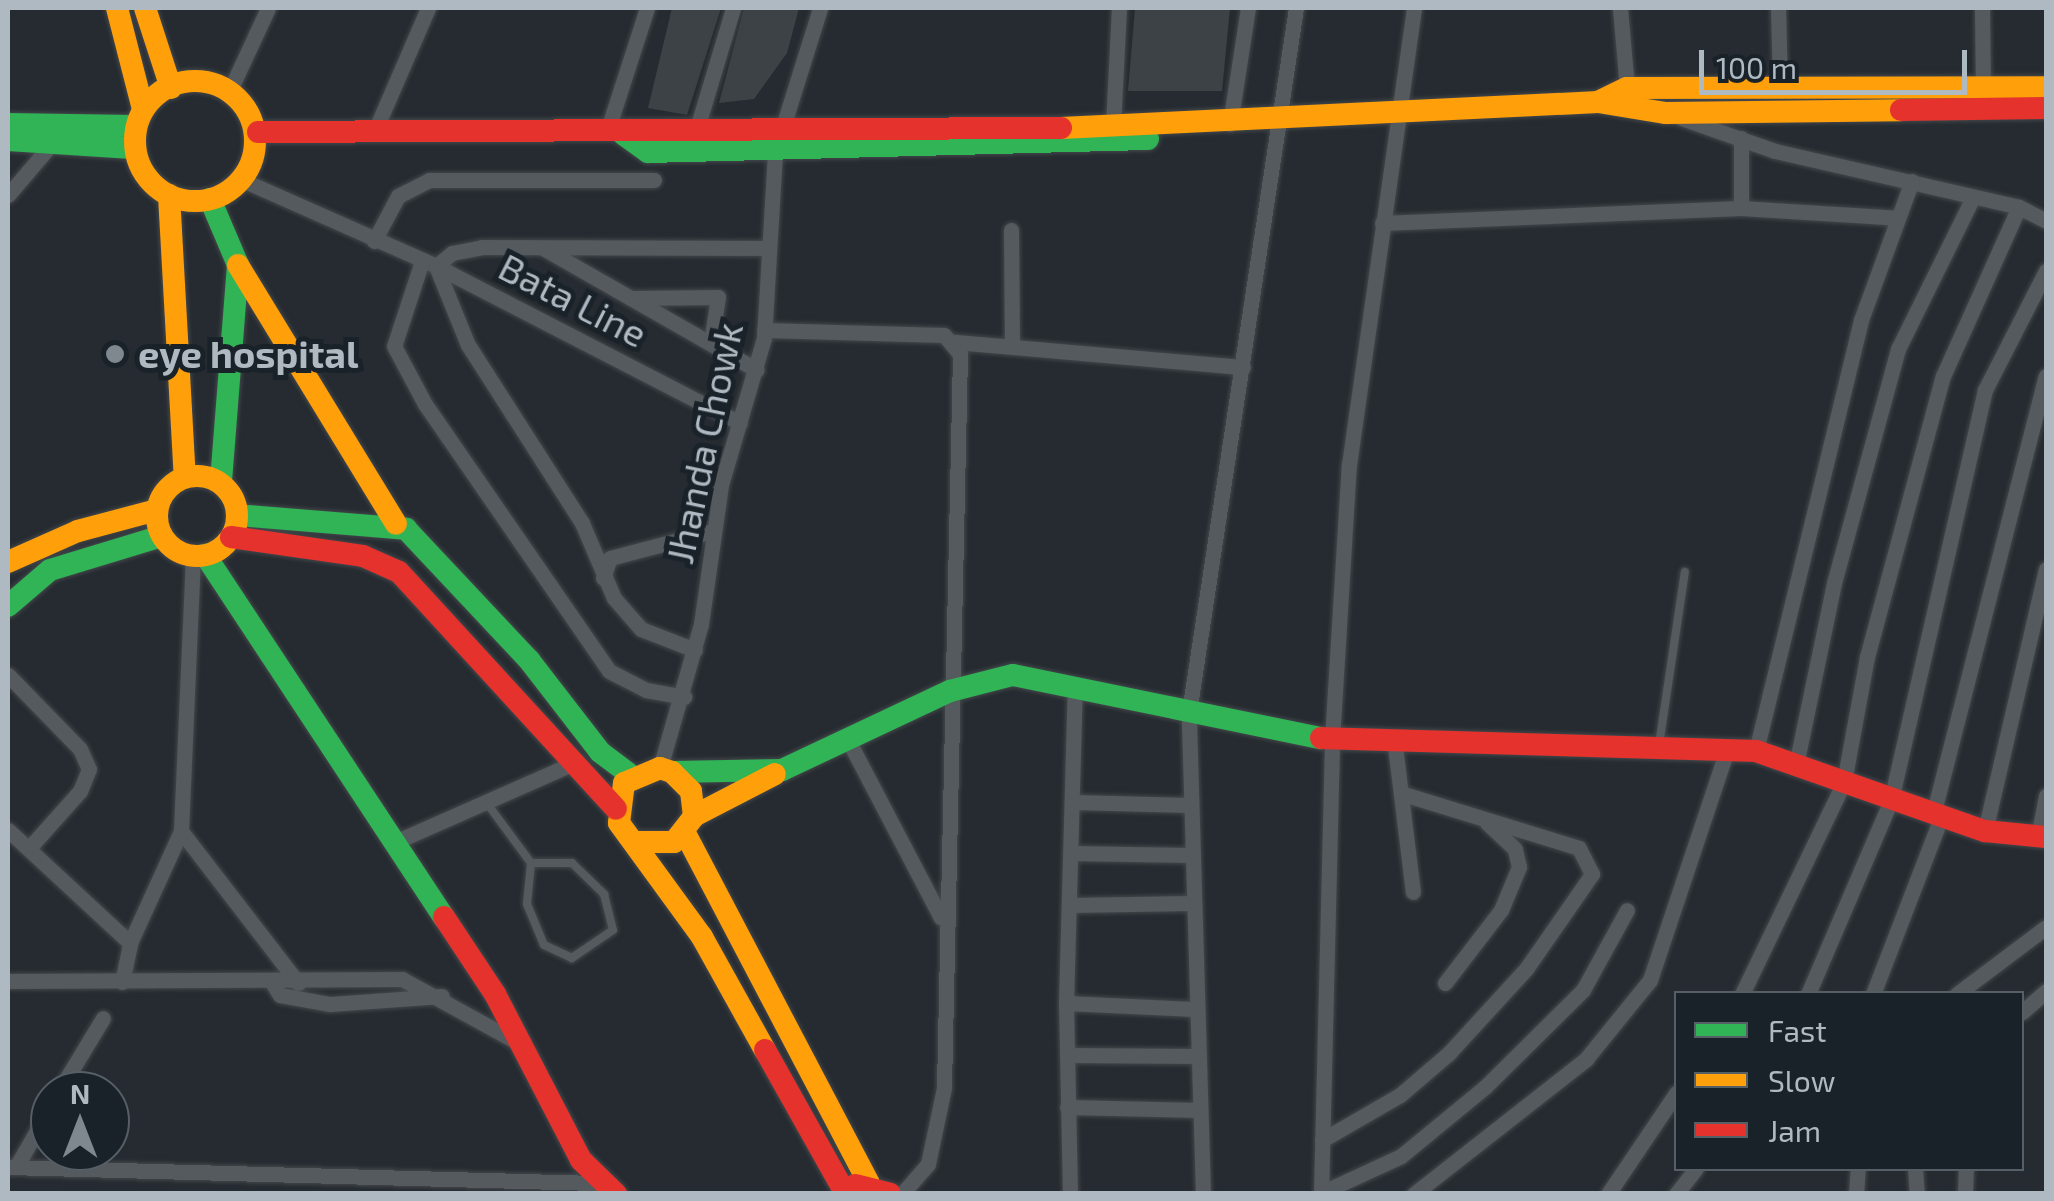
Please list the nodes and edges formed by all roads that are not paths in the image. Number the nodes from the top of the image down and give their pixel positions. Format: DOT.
graph roads {
  1 [pos="117,8"];
  2 [pos="145,8"];
  3 [pos="268,8"];
  4 [pos="428,8"];
  5 [pos="647,8"];
  6 [pos="733,8"];
  7 [pos="820,8"];
  8 [pos="1119,8"];
  9 [pos="1248,8"];
  10 [pos="1296,8"];
  11 [pos="1414,8"];
  12 [pos="1620,8"];
  13 [pos="1778,8"];
  14 [pos="1982,8"];
  15 [pos="1780,87"];
  16 [pos="1982,87"];
  17 [pos="2046,87"];
  18 [pos="171,88"];
  19 [pos="1627,88"];
  20 [pos="230,90"];
  21 [pos="1598,102"];
  22 [pos="2046,108"];
  23 [pos="1398,113"];
  24 [pos="1666,113"];
  25 [pos="1282,118"];
  26 [pos="8,124"];
  27 [pos="1230,124"];
  28 [pos="698,125"];
  29 [pos="377,126"];
  30 [pos="783,126"];
  31 [pos="1112,126"];
  32 [pos="137,128"];
  33 [pos="1176,128"];
  34 [pos="258,132"];
  35 [pos="615,133"];
  36 [pos="1741,138"];
  37 [pos="8,140"];
  38 [pos="54,141"];
  39 [pos="776,152"];
  40 [pos="240,180"];
  41 [pos="654,180"];
  42 [pos="1912,181"];
  43 [pos="8,195"];
  44 [pos="169,195"];
  45 [pos="1973,197"];
  46 [pos="210,199"];
  47 [pos="2019,207"];
  48 [pos="1741,208"];
  49 [pos="1898,218"];
  50 [pos="2046,221"];
  51 [pos="1382,223"];
  52 [pos="1011,230"];
  53 [pos="374,241"];
  54 [pos="540,247"];
  55 [pos="770,248"];
  56 [pos="429,263"];
  57 [pos="238,265"];
  58 [pos="2046,271"];
  59 [pos="629,298"];
  60 [pos="764,330"];
  61 [pos="711,342"];
  62 [pos="955,342"];
  63 [pos="1012,344"];
  64 [pos="1242,367"];
  65 [pos="757,370"];
  66 [pos="2046,376"];
  67 [pos="740,423"];
  68 [pos="185,477"];
  69 [pos="221,482"];
  70 [pos="158,510"];
  71 [pos="396,524"];
  72 [pos="234,526"];
  73 [pos="712,531"];
  74 [pos="162,536"];
  75 [pos="199,556"];
  76 [pos="8,562"];
  77 [pos="2046,569"];
  78 [pos="1685,572"];
  79 [pos="603,578"];
  80 [pos="8,606"];
  81 [pos="694,650"];
  82 [pos="8,675"];
  83 [pos="1075,686"];
  84 [pos="950,691"];
  85 [pos="684,697"];
  86 [pos="1189,712"];
  87 [pos="846,736"];
  88 [pos="1332,740"];
  89 [pos="1395,746"];
  90 [pos="1658,750"];
  91 [pos="1727,750"];
  92 [pos="1756,751"];
  93 [pos="574,763"];
  94 [pos="1796,765"];
  95 [pos="666,770"];
  96 [pos="782,770"];
  97 [pos="632,776"];
  98 [pos="1844,782"];
  99 [pos="1404,794"];
  100 [pos="2046,796"];
  101 [pos="1891,800"];
  102 [pos="486,802"];
  103 [pos="1073,802"];
  104 [pos="1190,805"];
  105 [pos="616,809"];
  106 [pos="1937,816"];
  107 [pos="1481,818"];
  108 [pos="690,825"];
  109 [pos="8,830"];
  110 [pos="180,831"];
  111 [pos="1985,831"];
  112 [pos="2042,837"];
  113 [pos="397,841"];
  114 [pos="638,842"];
  115 [pos="28,848"];
  116 [pos="1071,853"];
  117 [pos="1190,855"];
  118 [pos="531,863"];
  119 [pos="1412,892"];
  120 [pos="1192,903"];
  121 [pos="1069,905"];
  122 [pos="1627,910"];
  123 [pos="943,922"];
  124 [pos="2046,927"];
  125 [pos="130,943"];
  126 [pos="8,981"];
  127 [pos="122,982"];
  128 [pos="298,983"];
  129 [pos="1445,983"];
  130 [pos="273,984"];
  131 [pos="1743,991"];
  132 [pos="1809,991"];
  133 [pos="1874,991"];
  134 [pos="1961,991"];
  135 [pos="2046,991"];
  136 [pos="443,996"];
  137 [pos="1066,1002"];
  138 [pos="1194,1008"];
  139 [pos="2024,1010"];
  140 [pos="104,1018"];
  141 [pos="521,1044"];
  142 [pos="1066,1054"];
  143 [pos="1198,1056"];
  144 [pos="72,1071"];
  145 [pos="1674,1095"];
  146 [pos="1066,1107"];
  147 [pos="1200,1110"];
  148 [pos="30,1139"];
  149 [pos="1322,1140"];
  150 [pos="12,1167"];
  151 [pos="1694,1171"];
  152 [pos="606,1188"];
  153 [pos="879,1189"];
  154 [pos="841,1192"];
  155 [pos="1320,1193"];
  156 [pos="902,1194"];
  157 [pos="1070,1194"];
  158 [pos="1203,1194"];
  159 [pos="1414,1194"];
  160 [pos="1608,1194"];
  161 [pos="1676,1194"];
  1 -- 32 [label="street"];
  2 -- 18 [label="street"];
  3 -- 20 [label="street"];
  4 -- 29 [label="street"];
  5 -- 35 [label="street"];
  6 -- 28 [label="street"];
  7 -- 30 [label="street, Jhanda Chowk"];
  8 -- 31 [label="street"];
  9 -- 27 [label="street"];
  10 -- 25 [label="street"];
  11 -- 23 [label="street"];
  12 -- 19 [label="street"];
  13 -- 15 [label="street"];
  14 -- 16 [label="street"];
  15 -- 16 [label="street"];
  15 -- 19 [label="street"];
  16 -- 17 [label="street"];
  18 -- 20 [label="street"];
  18 -- 32 [label="street"];
  19 -- 21 [label="street"];
  20 -- 34 [label="street"];
  21 -- 23 [label="street"];
  21 -- 24 [label="street"];
  22 -- 24 [label="street"];
  23 -- 25 [label="street"];
  23 -- 51 [label="street"];
  24 -- 36 [label="street"];
  25 -- 27 [label="street"];
  25 -- 64 [label="street"];
  26 -- 32 [label="street"];
  27 -- 33 [label="street"];
  28 -- 30 [label="street"];
  28 -- 35 [label="street"];
  29 -- 34 [label="street"];
  29 -- 35 [label="street"];
  30 -- 31 [label="street"];
  30 -- 39 [label="street, Jhanda Chowk"];
  31 -- 33 [label="street"];
  32 -- 38 [label="street"];
  32 -- 44 [label="street"];
  33 -- 39 [label="street"];
  34 -- 40 [label="street"];
  35 -- 39 [label="street"];
  36 -- 42 [label="street"];
  36 -- 48 [label="street"];
  37 -- 38 [label="street"];
  38 -- 43 [label="street"];
  39 -- 55 [label="street, Jhanda Chowk"];
  40 -- 46 [label="street"];
  40 -- 53 [label="street, Bata Line"];
  41 -- 53 [label="street"];
  42 -- 45 [label="street"];
  42 -- 49 [label="street"];
  44 -- 46 [label="street"];
  44 -- 68 [label="street"];
  45 -- 47 [label="street"];
  45 -- 94 [label="street"];
  46 -- 57 [label="street"];
  47 -- 50 [label="street"];
  47 -- 98 [label="street"];
  48 -- 49 [label="street"];
  48 -- 51 [label="street"];
  49 -- 92 [label="street"];
  51 -- 88 [label="street"];
  52 -- 63 [label="street"];
  53 -- 56 [label="street, Bata Line"];
  54 -- 55 [label="street"];
  54 -- 56 [label="street"];
  54 -- 59 [label="street"];
  55 -- 60 [label="street, Jhanda Chowk"];
  56 -- 67 [label="street, Bata Line"];
  56 -- 79 [label="street"];
  56 -- 85 [label="street"];
  57 -- 69 [label="street"];
  57 -- 71 [label="street"];
  58 -- 101 [label="street"];
  59 -- 61 [label="street"];
  59 -- 61 [label="street"];
  60 -- 62 [label="street"];
  60 -- 65 [label="street, Jhanda Chowk"];
  61 -- 65 [label="street"];
  62 -- 63 [label="street"];
  62 -- 84 [label="street"];
  63 -- 64 [label="street"];
  64 -- 86 [label="street"];
  65 -- 67 [label="street, Jhanda Chowk"];
  66 -- 106 [label="street"];
  67 -- 73 [label="street, Jhanda Chowk"];
  68 -- 69 [label="street"];
  68 -- 70 [label="street"];
  69 -- 72 [label="street"];
  70 -- 74 [label="street"];
  70 -- 76 [label="street"];
  71 -- 72 [label="street"];
  71 -- 97 [label="street"];
  72 -- 75 [label="street"];
  72 -- 93 [label="street"];
  73 -- 79 [label="street"];
  73 -- 81 [label="street, Jhanda Chowk"];
  74 -- 75 [label="street"];
  74 -- 80 [label="street"];
  75 -- 110 [label="street"];
  75 -- 113 [label="street"];
  77 -- 111 [label="street"];
  78 -- 90 [label="lane"];
  79 -- 81 [label="street"];
  81 -- 85 [label="street, Jhanda Chowk"];
  82 -- 115 [label="street"];
  83 -- 84 [label="street"];
  83 -- 86 [label="street"];
  83 -- 103 [label="street"];
  84 -- 87 [label="street"];
  84 -- 123 [label="street"];
  85 -- 95 [label="street, Jhanda Chowk"];
  86 -- 88 [label="street"];
  86 -- 104 [label="street"];
  87 -- 96 [label="street"];
  87 -- 123 [label="street"];
  88 -- 89 [label="street"];
  88 -- 149 [label="street"];
  89 -- 90 [label="street"];
  89 -- 99 [label="street"];
  90 -- 91 [label="street"];
  91 -- 92 [label="street"];
  91 -- 159 [label="street"];
  92 -- 94 [label="street"];
  93 -- 102 [label="street"];
  93 -- 105 [label="street"];
  94 -- 98 [label="street"];
  95 -- 96 [label="street"];
  95 -- 97 [label="street"];
  95 -- 108 [label="street"];
  96 -- 108 [label="street"];
  97 -- 105 [label="street"];
  98 -- 101 [label="street"];
  98 -- 131 [label="street"];
  99 -- 107 [label="street"];
  99 -- 119 [label="street"];
  100 -- 112 [label="street"];
  101 -- 106 [label="street"];
  101 -- 132 [label="street"];
  102 -- 113 [label="street"];
  102 -- 118 [label="lane"];
  103 -- 104 [label="street"];
  103 -- 116 [label="street"];
  104 -- 117 [label="street"];
  105 -- 114 [label="street"];
  106 -- 111 [label="street"];
  106 -- 133 [label="street"];
  107 -- 129 [label="street"];
  107 -- 149 [label="street"];
  108 -- 114 [label="street"];
  108 -- 153 [label="street"];
  109 -- 115 [label="street"];
  110 -- 125 [label="street"];
  110 -- 128 [label="street"];
  111 -- 112 [label="street"];
  113 -- 141 [label="street"];
  114 -- 154 [label="street"];
  115 -- 125 [label="street"];
  116 -- 117 [label="street"];
  116 -- 121 [label="street"];
  117 -- 120 [label="street"];
  118 -- 118 [label="lane"];
  120 -- 121 [label="street"];
  120 -- 138 [label="street"];
  121 -- 137 [label="street"];
  122 -- 155 [label="street"];
  123 -- 156 [label="street"];
  124 -- 134 [label="street"];
  125 -- 127 [label="street"];
  126 -- 127 [label="street"];
  127 -- 130 [label="street"];
  128 -- 130 [label="street"];
  128 -- 136 [label="street"];
  130 -- 136 [label="street"];
  135 -- 139 [label="street"];
  136 -- 141 [label="street"];
  137 -- 138 [label="street"];
  137 -- 142 [label="street"];
  138 -- 143 [label="street"];
  140 -- 144 [label="street"];
  141 -- 152 [label="street"];
  142 -- 143 [label="street"];
  142 -- 146 [label="street"];
  143 -- 147 [label="street"];
  145 -- 160 [label="street"];
  146 -- 147 [label="street"];
  146 -- 157 [label="street"];
  147 -- 158 [label="street"];
  148 -- 150 [label="street"];
  149 -- 155 [label="street"];
  150 -- 152 [label="street"];
  151 -- 161 [label="street"];
  153 -- 154 [label="street"];
}
